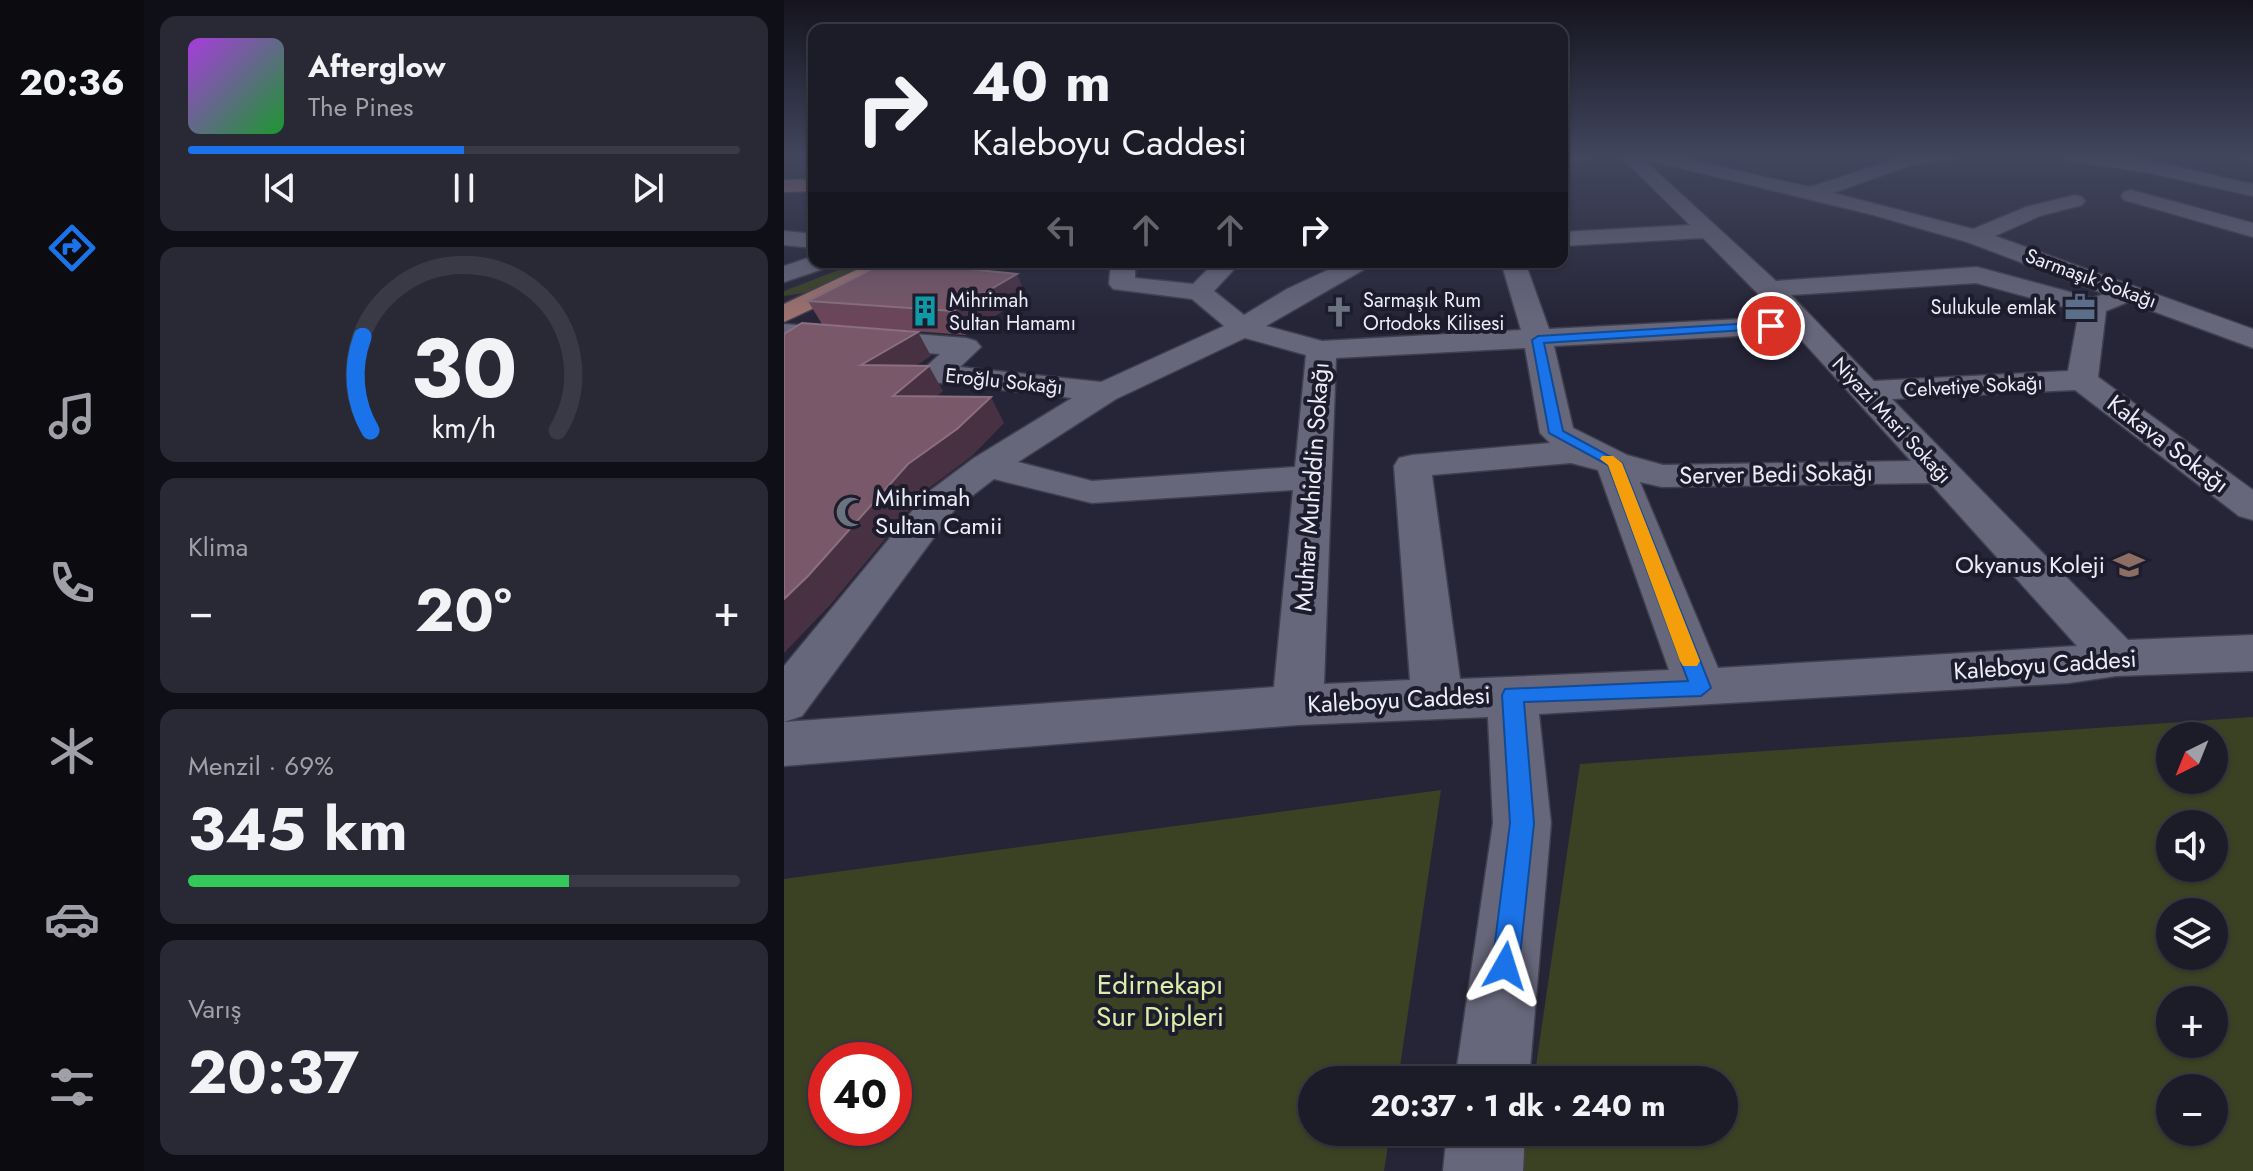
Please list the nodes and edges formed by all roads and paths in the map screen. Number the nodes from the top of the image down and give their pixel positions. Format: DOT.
graph roads {
  1 [pos="1684,210"];
  2 [pos="1874,210"];
  3 [pos="2039,210"];
  4 [pos="2180,210"];
  5 [pos="2253,230"];
  6 [pos="1706,231"];
  7 [pos="1975,237"];
  8 [pos="784,238"];
  9 [pos="1568,239"];
  10 [pos="808,240"];
  11 [pos="808,268"];
  12 [pos="869,268"];
  13 [pos="1123,268"];
  14 [pos="1223,268"];
  15 [pos="1352,268"];
  16 [pos="1515,268"];
  17 [pos="840,275"];
  18 [pos="787,279"];
  19 [pos="1770,289"];
  20 [pos="1199,292"];
  21 [pos="2132,293"];
  22 [pos="784,302"];
  23 [pos="2093,307"];
  24 [pos="784,314"];
  25 [pos="1801,324"];
  26 [pos="1243,328"];
  27 [pos="784,333"];
  28 [pos="820,336"];
  29 [pos="2253,339"];
  30 [pos="1538,340"];
  31 [pos="1321,350"];
  32 [pos="784,359"];
  33 [pos="2082,380"];
  34 [pos="1864,391"];
  35 [pos="1105,392"];
  36 [pos="1614,463"];
  37 [pos="987,466"];
  38 [pos="1940,472"];
  39 [pos="1312,477"];
  40 [pos="2253,508"];
  41 [pos="2253,653"];
  42 [pos="2116,658"];
  43 [pos="1701,688"];
  44 [pos="1512,695"];
  45 [pos="1437,697"];
  46 [pos="784,702"];
  47 [pos="1298,705"];
  48 [pos="784,744"];
  49 [pos="1494,1066"];
  50 [pos="1485,1146"];
  51 [pos="1483,1171"];
  1 -- 6 [label="street, Niyazi Mısri Sokağı"];
  2 -- 7 [label="street, Sarmaşık Sokağı"];
  3 -- 7 [label="street"];
  4 -- 5 [label="street"];
  6 -- 9 [label="street"];
  6 -- 19 [label="street, Niyazi Mısri Sokağı"];
  7 -- 21 [label="street, Sarmaşık Sokağı"];
  8 -- 10 [label="street"];
  11 -- 18 [label="street"];
  12 -- 17 [label="main road"];
  13 -- 20 [label="street"];
  14 -- 20 [label="street"];
  15 -- 26 [label="street"];
  16 -- 30 [label="street"];
  17 -- 18 [label="main road"];
  17 -- 22 [label="main road"];
  17 -- 24 [label="main road"];
  19 -- 23 [label="street"];
  19 -- 25 [label="street, Niyazi Mısri Sokağı"];
  20 -- 26 [label="street"];
  21 -- 23 [label="street"];
  21 -- 29 [label="street, Sarmaşık Sokağı"];
  23 -- 33 [label="street"];
  25 -- 30 [label="street"];
  25 -- 34 [label="street, Niyazi Mısri Sokağı"];
  26 -- 31 [label="street, Muhtar Muhiddin Sokağı"];
  26 -- 35 [label="street"];
  27 -- 28 [label="street, Eroğlu Sokağı"];
  28 -- 32 [label="street"];
  28 -- 35 [label="street, Eroğlu Sokağı"];
  30 -- 31 [label="street"];
  30 -- 36 [label="street"];
  31 -- 39 [label="street, Muhtar Muhiddin Sokağı"];
  33 -- 34 [label="street, Celvetiye Sokağı"];
  33 -- 40 [label="street, Kakava Sokağı"];
  34 -- 38 [label="street, Niyazi Mısri Sokağı"];
  35 -- 37 [label="street"];
  36 -- 38 [label="street, Server Bedi Sokağı"];
  36 -- 43 [label="street"];
  36 -- 45 [label="street"];
  37 -- 39 [label="street"];
  37 -- 46 [label="street"];
  38 -- 42 [label="street, Niyazi Mısri Sokağı"];
  39 -- 47 [label="street, Muhtar Muhiddin Sokağı"];
  41 -- 42 [label="street, Kaleboyu Caddesi"];
  42 -- 43 [label="street, Kaleboyu Caddesi"];
  43 -- 44 [label="street, Kaleboyu Caddesi"];
  44 -- 45 [label="street, Kaleboyu Caddesi"];
  44 -- 49 [label="street"];
  45 -- 47 [label="street, Kaleboyu Caddesi"];
  47 -- 48 [label="street, Kaleboyu Caddesi"];
  50 -- 51 [label="street"];
}
